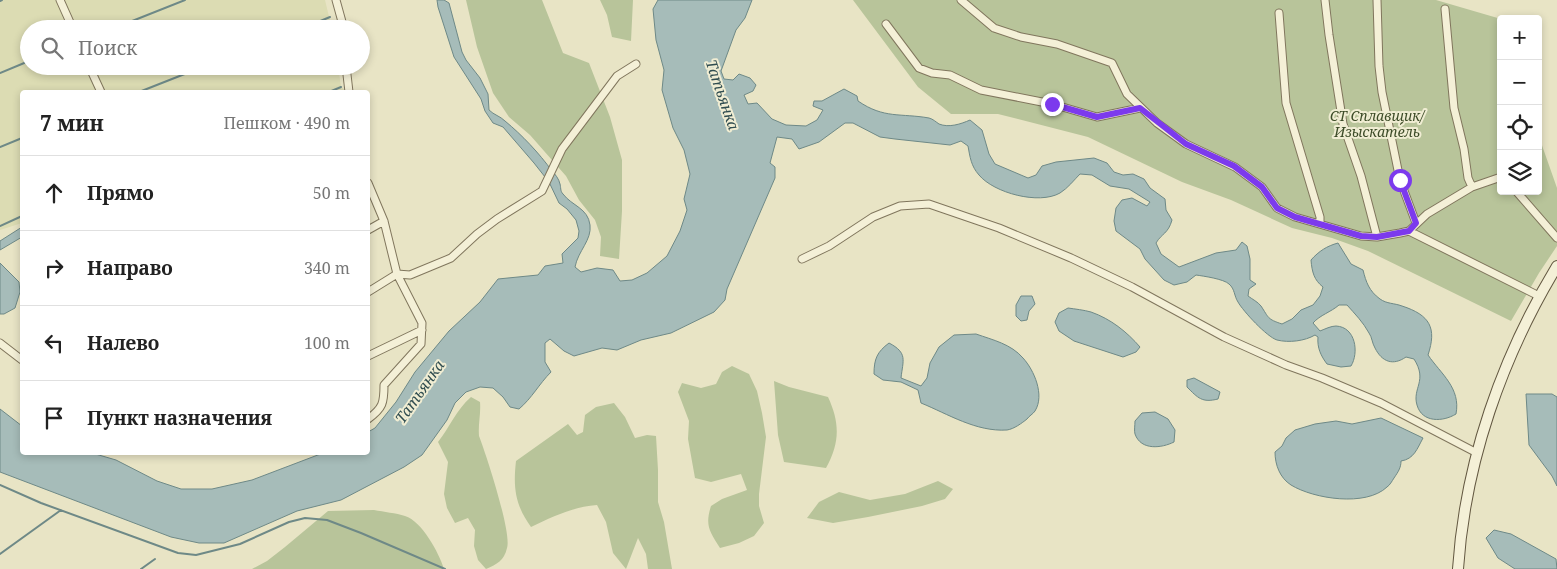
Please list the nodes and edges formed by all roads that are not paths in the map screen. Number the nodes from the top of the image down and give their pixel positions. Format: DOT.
graph roads {
  1 [pos="60,0"];
  2 [pos="336,0"];
  3 [pos="961,0"];
  4 [pos="1325,0"];
  5 [pos="1377,0"];
  6 [pos="1445,9"];
  7 [pos="1279,13"];
  8 [pos="69,20"];
  9 [pos="343,20"];
  10 [pos="886,24"];
  11 [pos="636,64"];
  12 [pos="93,75"];
  13 [pos="347,75"];
  14 [pos="100,90"];
  15 [pos="349,90"];
  16 [pos="1140,108"];
  17 [pos="1497,179"];
  18 [pos="1472,187"];
  19 [pos="370,188"];
  20 [pos="1519,195"];
  21 [pos="384,221"];
  22 [pos="1320,223"];
  23 [pos="1416,223"];
  24 [pos="370,229"];
  25 [pos="1409,231"];
  26 [pos="1377,237"];
  27 [pos="1557,238"];
  28 [pos="802,259"];
  29 [pos="1557,266"];
  30 [pos="396,274"];
  31 [pos="370,291"];
  32 [pos="1538,296"];
  33 [pos="422,330"];
  34 [pos="0,343"];
  35 [pos="370,355"];
  36 [pos="20,358"];
  37 [pos="370,418"];
  38 [pos="1477,453"];
  39 [pos="1458,569"];
  1 -- 8 [label="street"];
  2 -- 9 [label="street"];
  3 -- 16 [label="street"];
  4 -- 26 [label="street"];
  5 -- 23 [label="street"];
  6 -- 18 [label="street"];
  7 -- 22 [label="street"];
  10 -- 16 [label="street"];
  11 -- 30 [label="street"];
  12 -- 14 [label="street"];
  13 -- 15 [label="street"];
  16 -- 22 [label="street"];
  17 -- 18 [label="street"];
  18 -- 23 [label="street"];
  19 -- 21 [label="street"];
  20 -- 27 [label="street"];
  21 -- 24 [label="street"];
  21 -- 30 [label="street"];
  22 -- 26 [label="street"];
  23 -- 25 [label="street"];
  25 -- 26 [label="street"];
  25 -- 32 [label="street"];
  28 -- 38 [label="street"];
  29 -- 32 [label="main road"];
  30 -- 31 [label="street"];
  30 -- 33 [label="street"];
  32 -- 38 [label="main road"];
  33 -- 35 [label="street"];
  33 -- 37 [label="street"];
  34 -- 36 [label="street"];
  38 -- 39 [label="main road"];
}
